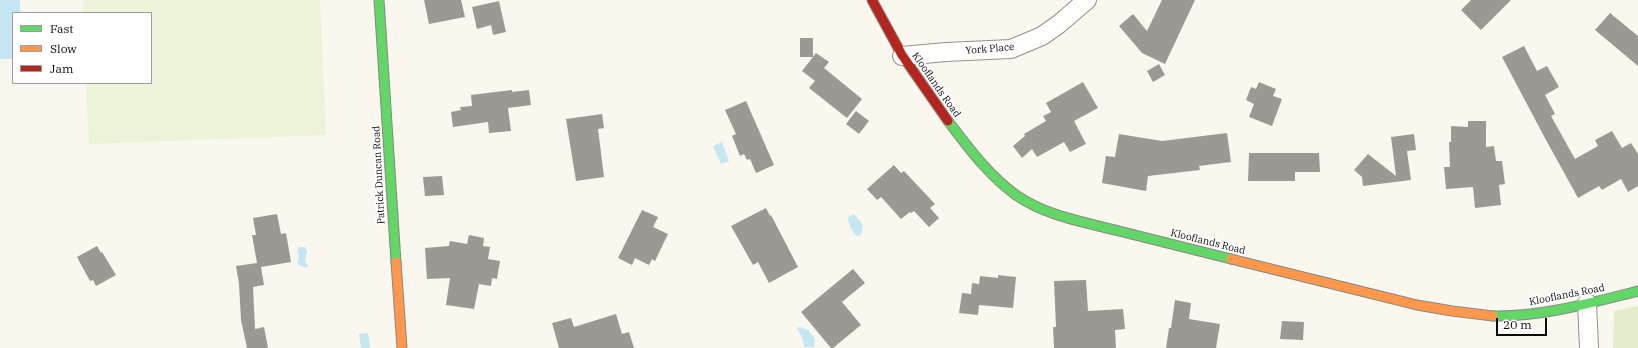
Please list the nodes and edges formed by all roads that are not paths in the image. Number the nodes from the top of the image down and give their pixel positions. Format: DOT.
graph roads {
  1 [pos="379,0"];
  2 [pos="872,0"];
  3 [pos="1087,0"];
  4 [pos="902,56"];
  5 [pos="1638,291"];
  6 [pos="1587,303"];
  7 [pos="402,348"];
  8 [pos="1589,348"];
  1 -- 7 [label="street, Patrick Duncan Road"];
  2 -- 4 [label="street, Klooflands Road"];
  3 -- 4 [label="street, York Place"];
  4 -- 6 [label="street, Klooflands Road"];
  5 -- 6 [label="street, Klooflands Road"];
  6 -- 8 [label="street"];
}
